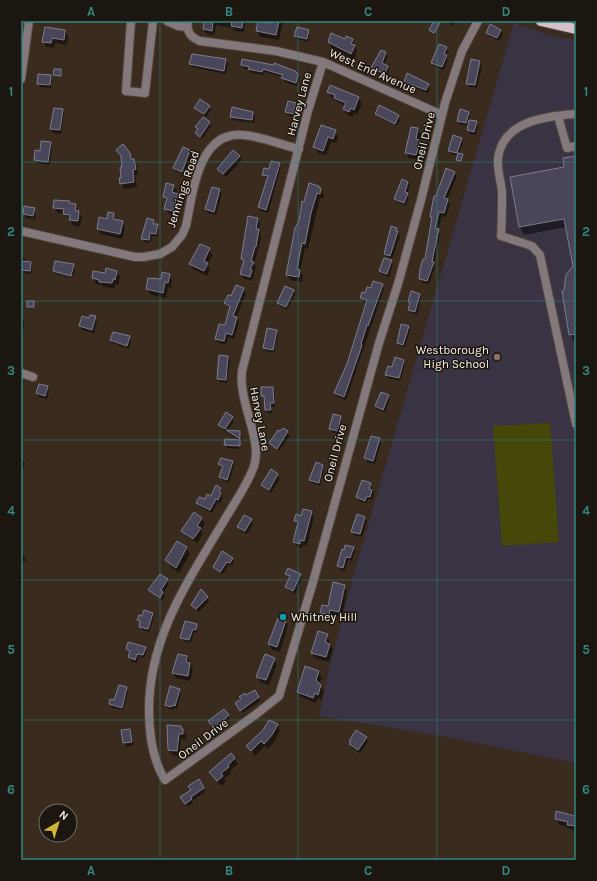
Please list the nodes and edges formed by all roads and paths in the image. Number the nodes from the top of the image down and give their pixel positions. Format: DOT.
graph roads {
  1 [pos="29,21"];
  2 [pos="131,21"];
  3 [pos="153,21"];
  4 [pos="169,21"];
  5 [pos="478,21"];
  6 [pos="541,21"];
  7 [pos="188,24"];
  8 [pos="576,29"];
  9 [pos="323,62"];
  10 [pos="21,79"];
  11 [pos="576,114"];
  12 [pos="442,115"];
  13 [pos="558,116"];
  14 [pos="576,146"];
  15 [pos="299,149"];
  16 [pos="21,231"];
  17 [pos="21,373"];
  18 [pos="33,377"];
  19 [pos="576,424"];
  20 [pos="149,719"];
  1 -- 10 [label="street"];
  2 -- 3 [label="street"];
  4 -- 7 [label="street"];
  5 -- 12 [label="street, Oneil Drive"];
  6 -- 8 [label="main road"];
  7 -- 9 [label="street, West End Avenue"];
  9 -- 12 [label="street, West End Avenue"];
  9 -- 15 [label="street, Harvey Lane"];
  11 -- 13 [label="street"];
  12 -- 20 [label="street, Oneil Drive"];
  13 -- 14 [label="street"];
  13 -- 19 [label="street"];
  15 -- 16 [label="street, Jennings Road"];
  15 -- 20 [label="street, Harvey Lane"];
  17 -- 18 [label="street"];
}
